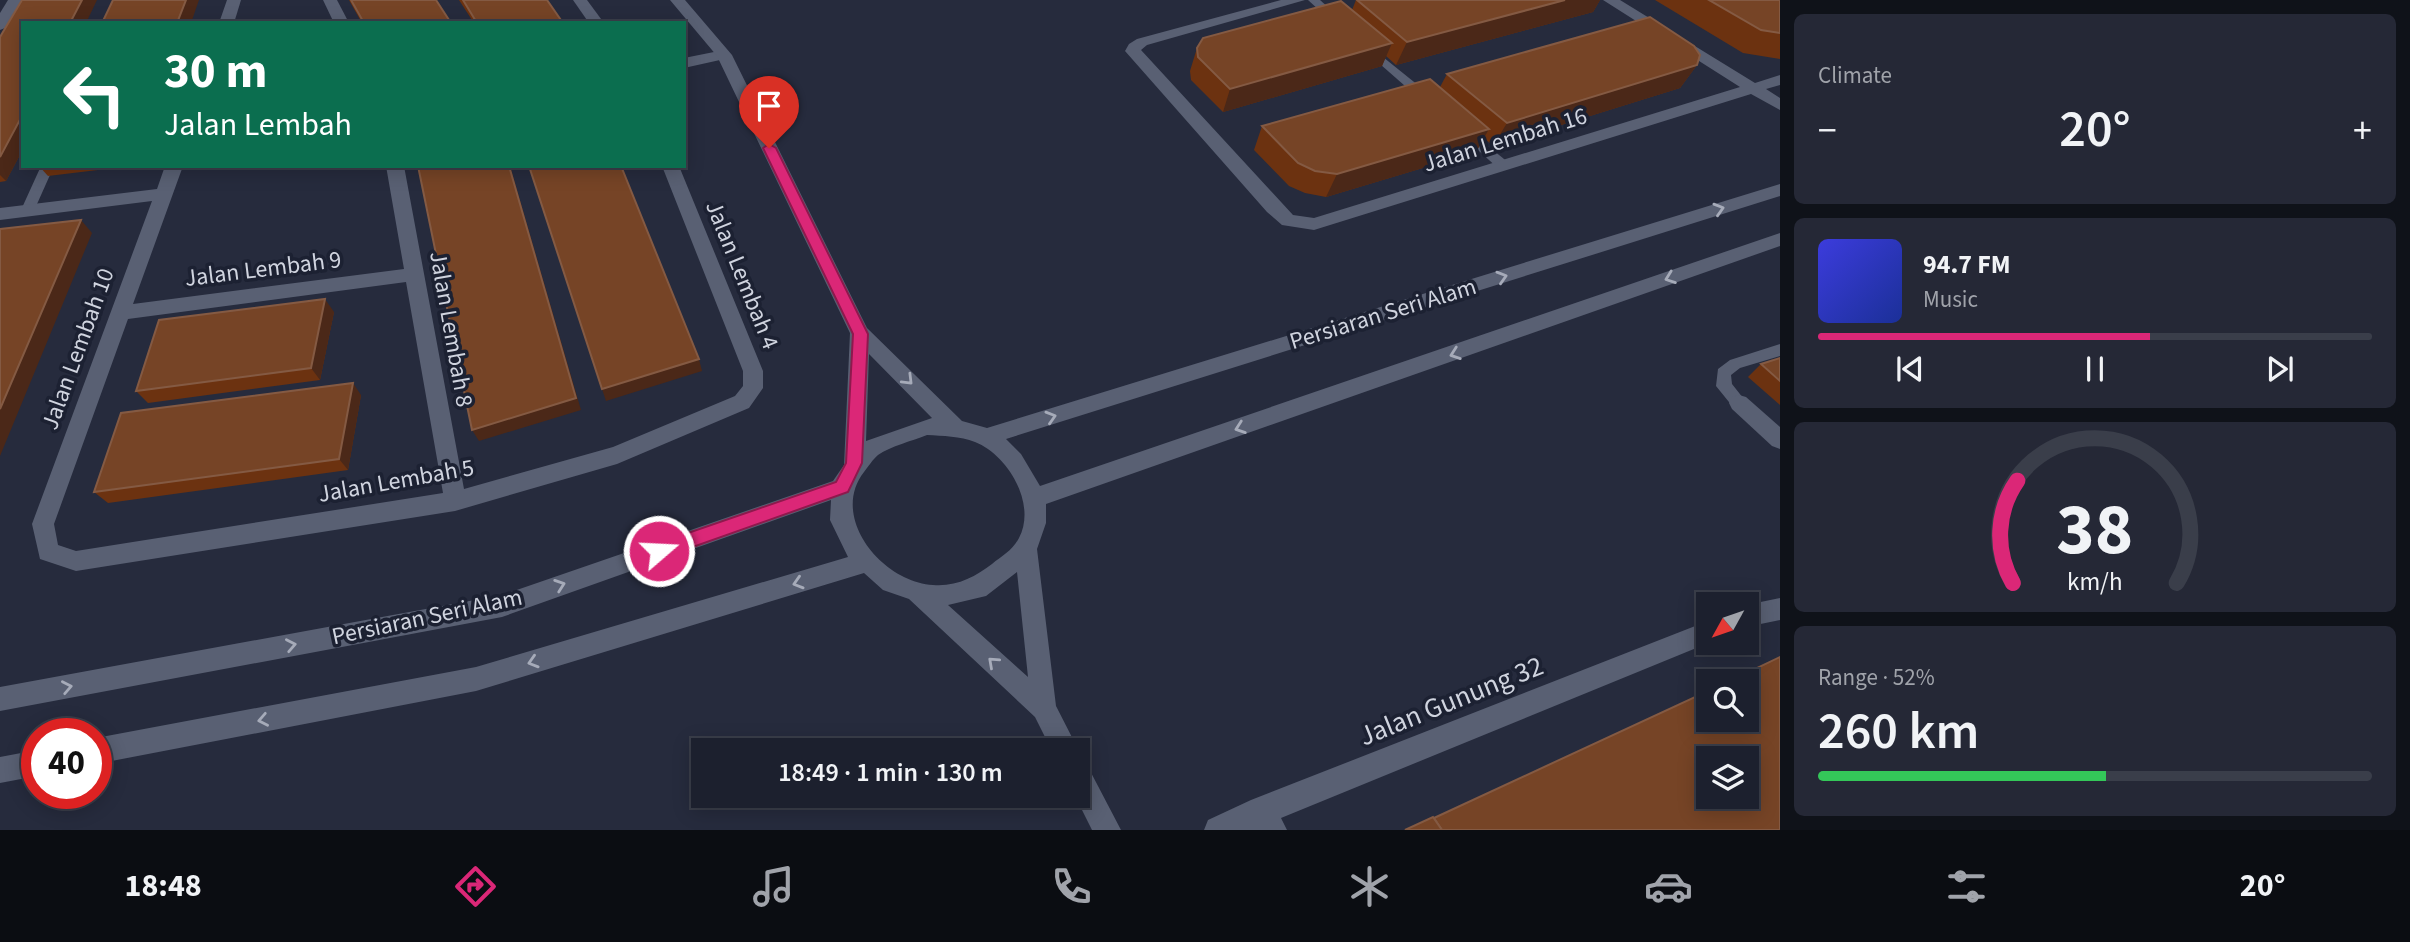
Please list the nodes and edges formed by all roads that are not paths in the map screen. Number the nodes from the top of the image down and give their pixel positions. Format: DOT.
graph roads {
  1 [pos="15,0"];
  2 [pos="234,0"];
  3 [pos="330,0"];
  4 [pos="580,0"];
  5 [pos="677,0"];
  6 [pos="1298,0"];
  7 [pos="1313,0"];
  8 [pos="1610,0"];
  9 [pos="227,21"];
  10 [pos="341,21"];
  11 [pos="596,21"];
  12 [pos="0,24"];
  13 [pos="724,55"];
  14 [pos="686,63"];
  15 [pos="1780,80"];
  16 [pos="1755,88"];
  17 [pos="1433,104"];
  18 [pos="1780,105"];
  19 [pos="1453,122"];
  20 [pos="1504,166"];
  21 [pos="47,168"];
  22 [pos="173,168"];
  23 [pos="395,168"];
  24 [pos="671,168"];
  25 [pos="1780,190"];
  26 [pos="164,194"];
  27 [pos="28,210"];
  28 [pos="0,214"];
  29 [pos="1780,239"];
  30 [pos="415,274"];
  31 [pos="118,313"];
  32 [pos="860,334"];
  33 [pos="1780,349"];
  34 [pos="742,401"];
  35 [pos="1739,403"];
  36 [pos="955,428"];
  37 [pos="986,437"];
  38 [pos="1780,440"];
  39 [pos="854,463"];
  40 [pos="842,487"];
  41 [pos="1034,498"];
  42 [pos="455,501"];
  43 [pos="1026,550"];
  44 [pos="48,552"];
  45 [pos="863,563"];
  46 [pos="918,593"];
  47 [pos="1780,609"];
  48 [pos="1759,612"];
  49 [pos="1696,637"];
  50 [pos="0,699"];
  51 [pos="1044,708"];
  52 [pos="1059,738"];
  53 [pos="112,748"];
  54 [pos="21,766"];
  55 [pos="0,770"];
  56 [pos="1090,797"];
  57 [pos="1267,820"];
  58 [pos="1107,830"];
  59 [pos="1218,830"];
  1 -- 12 [label="street"];
  2 -- 9 [label="street"];
  3 -- 10 [label="street"];
  4 -- 11 [label="street"];
  5 -- 13 [label="street"];
  6 -- 20 [label="street, Jalan Lembah 16"];
  7 -- 17 [label="lane"];
  8 -- 16 [label="street"];
  13 -- 14 [label="street"];
  13 -- 32 [label="street"];
  15 -- 16 [label="street, Jalan Lembah 16"];
  16 -- 18 [label="street"];
  16 -- 20 [label="street, Jalan Lembah 16"];
  19 -- 20 [label="lane"];
  21 -- 27 [label="lane"];
  22 -- 26 [label="street, Jalan Lembah 10"];
  23 -- 30 [label="street, Jalan Lembah 8"];
  24 -- 34 [label="street, Jalan Lembah 4"];
  37 -- 25 [label="street, Persiaran Seri Alam, one-way"];
  26 -- 27 [label="street"];
  26 -- 31 [label="street, Jalan Lembah 10"];
  27 -- 28 [label="street"];
  29 -- 41 [label="street, one-way"];
  30 -- 31 [label="street, Jalan Lembah 9"];
  30 -- 42 [label="street, Jalan Lembah 8"];
  31 -- 44 [label="street, Jalan Lembah 10"];
  32 -- 36 [label="street, one-way"];
  32 -- 39 [label="street"];
  33 -- 35 [label="lane"];
  34 -- 42 [label="street, Jalan Lembah 5"];
  35 -- 38 [label="street"];
  36 -- 37 [label="street"];
  36 -- 39 [label="street"];
  37 -- 41 [label="street"];
  39 -- 40 [label="street"];
  40 -- 45 [label="street"];
  50 -- 40 [label="street, Persiaran Seri Alam, one-way"];
  41 -- 43 [label="street"];
  42 -- 44 [label="street, Jalan Lembah 5"];
  43 -- 46 [label="street"];
  43 -- 51 [label="street"];
  45 -- 46 [label="street"];
  45 -- 53 [label="street, one-way"];
  51 -- 46 [label="street, one-way"];
  47 -- 48 [label="street"];
  49 -- 57 [label="street, Jalan Gunung 32"];
  51 -- 52 [label="street"];
  54 -- 55 [label="street"];
  56 -- 58 [label="street"];
  57 -- 59 [label="street, Jalan Gunung 32"];
}
